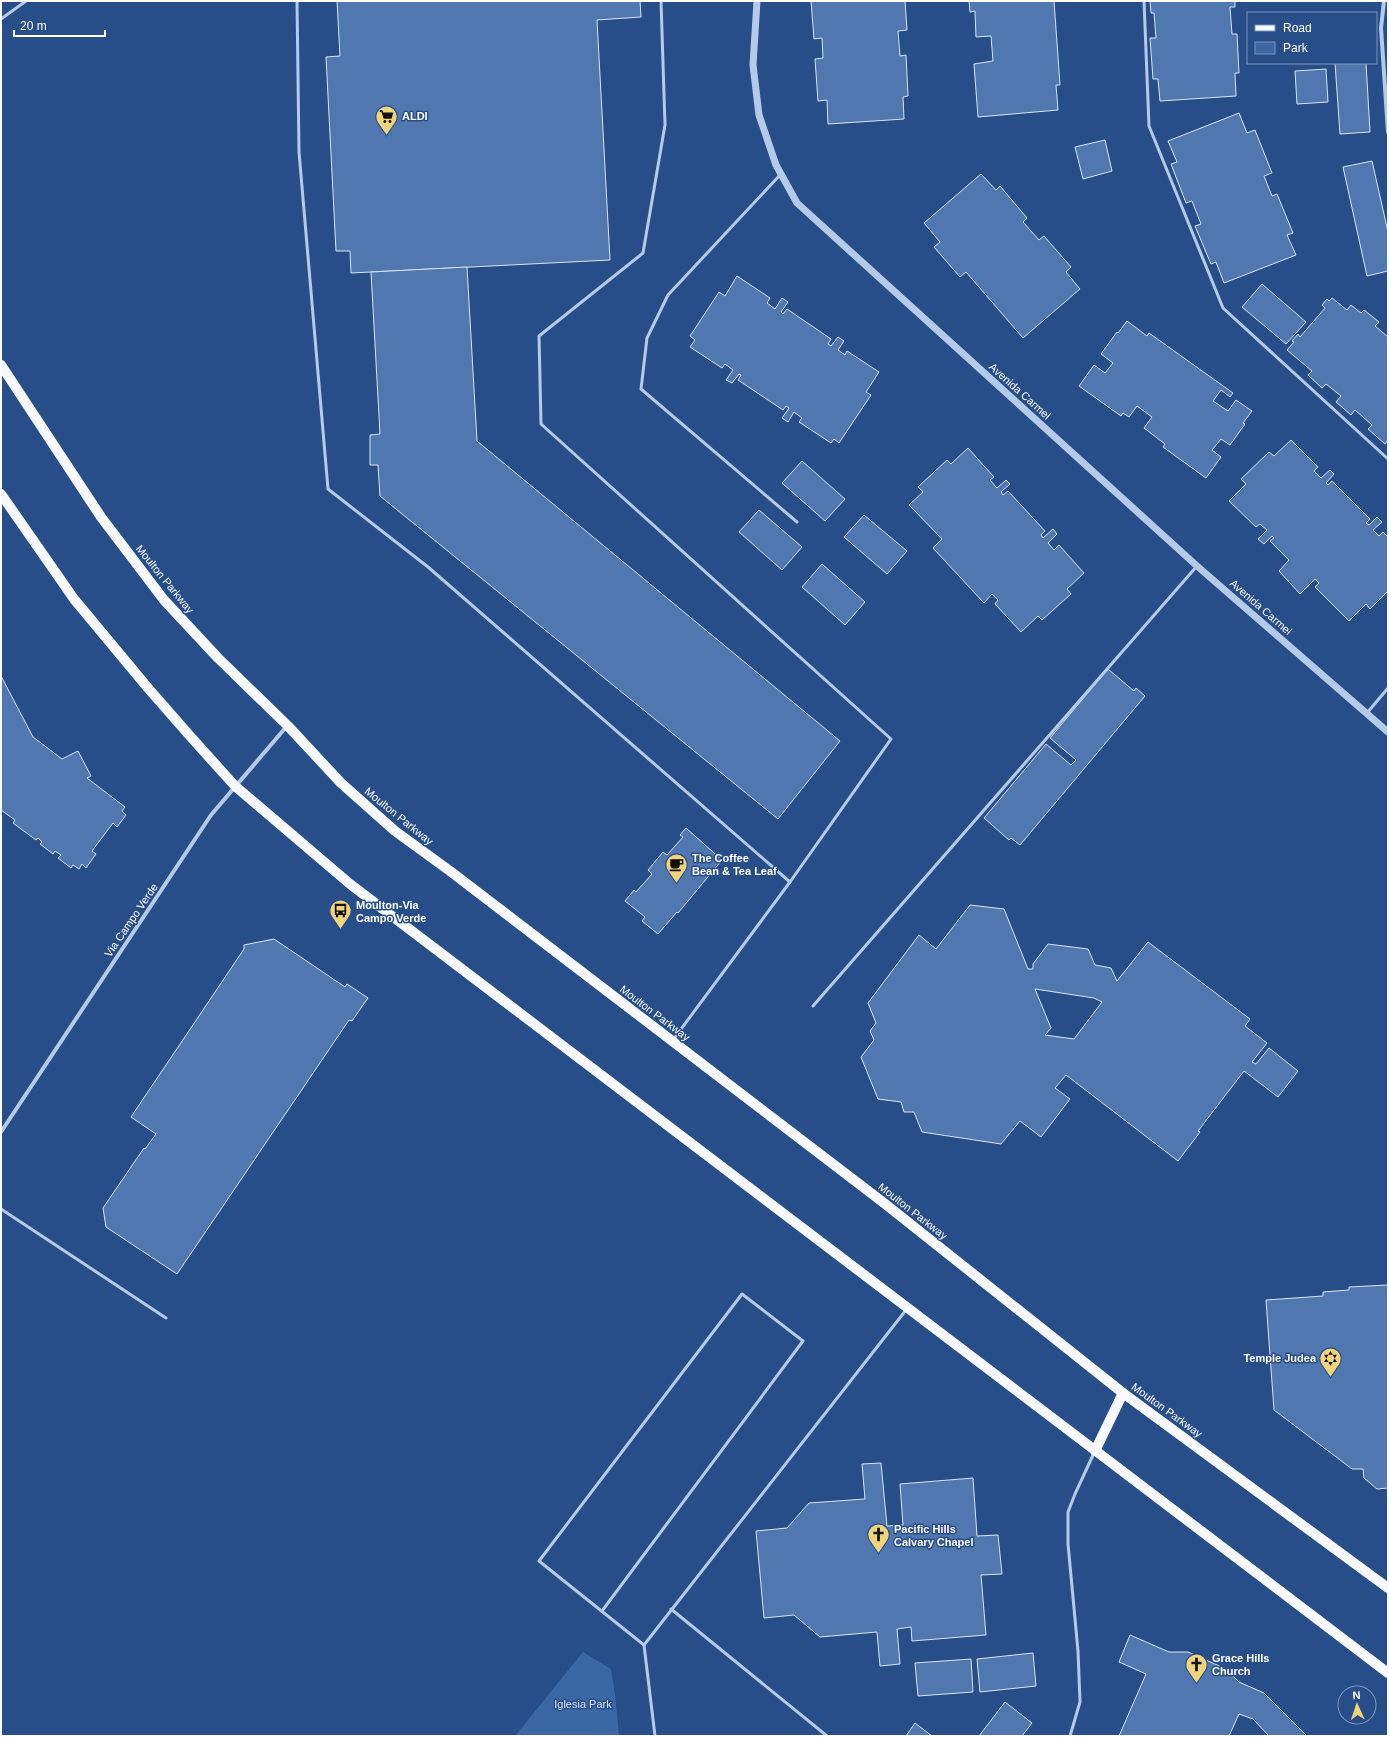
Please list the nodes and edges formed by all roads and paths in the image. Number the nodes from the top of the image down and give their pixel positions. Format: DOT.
graph roads {
  1 [pos="26,1"];
  2 [pos="297,1"];
  3 [pos="661,1"];
  4 [pos="757,1"];
  5 [pos="1144,1"];
  6 [pos="1384,1"];
  7 [pos="1,19"];
  8 [pos="1388,132"];
  9 [pos="781,173"];
  10 [pos="1,365"];
  11 [pos="1388,459"];
  12 [pos="1,494"];
  13 [pos="797,522"];
  14 [pos="1197,566"];
  15 [pos="1388,688"];
  16 [pos="1366,714"];
  17 [pos="288,726"];
  18 [pos="1388,732"];
  19 [pos="235,786"];
  20 [pos="790,882"];
  21 [pos="813,1006"];
  22 [pos="672,1042"];
  23 [pos="1,1132"];
  24 [pos="1,1209"];
  25 [pos="907,1308"];
  26 [pos="166,1318"];
  27 [pos="1123,1393"];
  28 [pos="1095,1451"];
  29 [pos="1388,1588"];
  30 [pos="671,1609"];
  31 [pos="602,1611"];
  32 [pos="644,1645"];
  33 [pos="1388,1673"];
  34 [pos="655,1736"];
  35 [pos="827,1736"];
  36 [pos="1070,1736"];
  1 -- 7 [label="lane"];
  2 -- 20 [label="lane"];
  3 -- 20 [label="lane"];
  4 -- 9 [label="street, Avenida Carmel"];
  5 -- 11 [label="lane"];
  6 -- 8 [label="street"];
  9 -- 13 [label="lane"];
  9 -- 14 [label="street, Avenida Carmel"];
  10 -- 17 [label="main road, Moulton Parkway"];
  12 -- 19 [label="main road"];
  14 -- 16 [label="street, Avenida Carmel"];
  14 -- 21 [label="lane"];
  15 -- 16 [label="lane"];
  16 -- 18 [label="street, Avenida Carmel"];
  17 -- 19 [label="street, Via Campo Verde"];
  17 -- 22 [label="main road, Moulton Parkway"];
  19 -- 23 [label="street, Via Campo Verde"];
  19 -- 25 [label="main road"];
  20 -- 22 [label="lane"];
  22 -- 27 [label="main road, Moulton Parkway"];
  24 -- 26 [label="lane"];
  25 -- 28 [label="main road"];
  25 -- 30 [label="lane"];
  27 -- 28 [label="main road"];
  27 -- 29 [label="main road, Moulton Parkway"];
  28 -- 33 [label="main road"];
  28 -- 36 [label="lane"];
  30 -- 32 [label="lane"];
  30 -- 35 [label="lane"];
  31 -- 31 [label="lane"];
  31 -- 32 [label="lane"];
  32 -- 34 [label="lane"];
}
